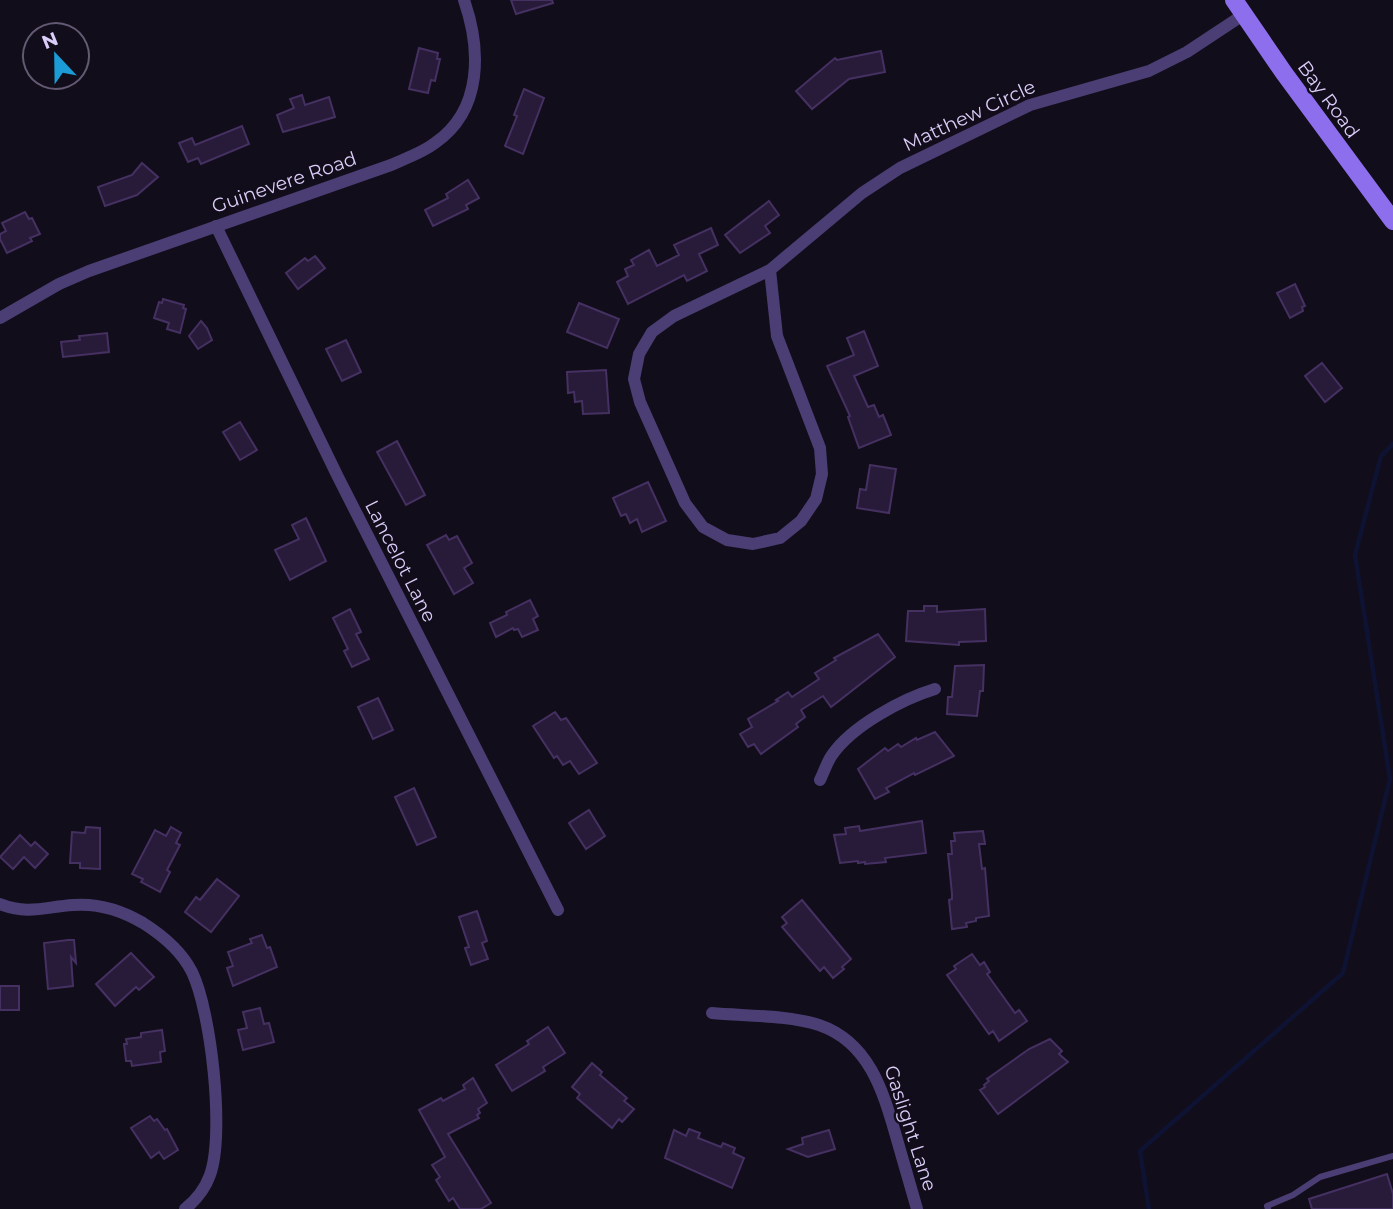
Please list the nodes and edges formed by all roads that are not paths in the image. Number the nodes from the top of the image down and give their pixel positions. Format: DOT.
graph roads {
  1 [pos="464,0"];
  2 [pos="1237,4"];
  3 [pos="1393,221"];
  4 [pos="216,226"];
  5 [pos="770,270"];
  6 [pos="0,318"];
  7 [pos="935,689"];
  8 [pos="820,780"];
  9 [pos="0,904"];
  10 [pos="558,910"];
  11 [pos="712,1013"];
  12 [pos="1393,1156"];
  13 [pos="185,1209"];
  14 [pos="917,1209"];
  15 [pos="1268,1209"];
  1 -- 4 [label="street, Guinevere Road"];
  2 -- 3 [label="main road, Bay Road"];
  2 -- 5 [label="street, Matthew Circle"];
  4 -- 6 [label="street, Guinevere Road"];
  4 -- 10 [label="street, Lancelot Lane"];
  5 -- 5 [label="street, Matthew Circle"];
  7 -- 8 [label="street"];
  9 -- 13 [label="street"];
  11 -- 14 [label="street, Gaslight Lane"];
  12 -- 15 [label="lane"];
}
